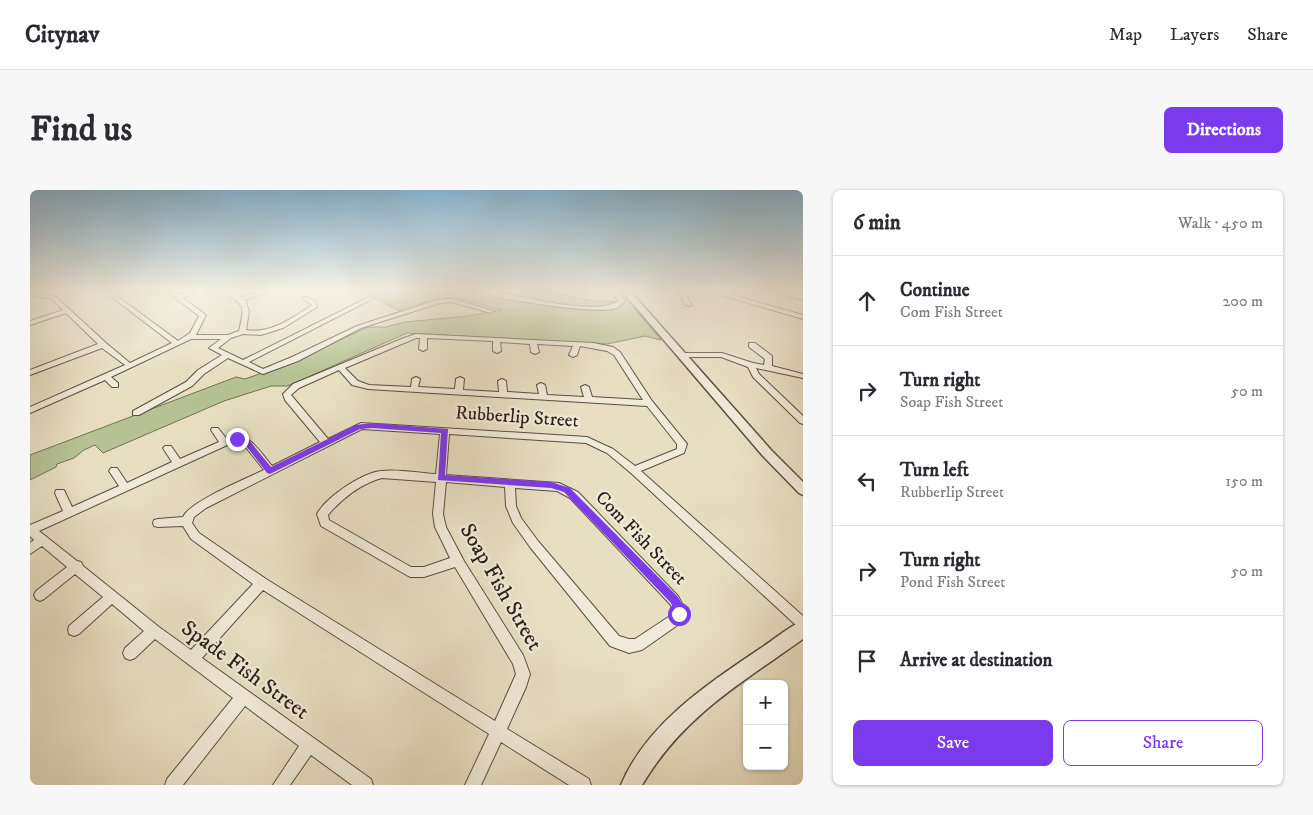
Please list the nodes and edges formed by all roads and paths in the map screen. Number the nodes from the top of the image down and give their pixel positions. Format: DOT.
graph roads {
  1 [pos="46,318"];
  2 [pos="73,318"];
  3 [pos="144,318"];
  4 [pos="203,318"];
  5 [pos="245,318"];
  6 [pos="296,318"];
  7 [pos="332,318"];
  8 [pos="388,318"];
  9 [pos="650,318"];
  10 [pos="30,323"];
  11 [pos="242,332"];
  12 [pos="424,336"];
  13 [pos="190,337"];
  14 [pos="229,337"];
  15 [pos="461,338"];
  16 [pos="496,340"];
  17 [pos="533,341"];
  18 [pos="178,344"];
  19 [pos="577,344"];
  20 [pos="103,345"];
  21 [pos="752,345"];
  22 [pos="459,347"];
  23 [pos="423,349"];
  24 [pos="497,351"];
  25 [pos="534,352"];
  26 [pos="227,355"];
  27 [pos="574,355"];
  28 [pos="683,355"];
  29 [pos="242,363"];
  30 [pos="130,366"];
  31 [pos="753,366"];
  32 [pos="768,367"];
  33 [pos="340,368"];
  34 [pos="30,373"];
  35 [pos="803,376"];
  36 [pos="106,377"];
  37 [pos="416,379"];
  38 [pos="460,379"];
  39 [pos="502,381"];
  40 [pos="115,385"];
  41 [pos="541,385"];
  42 [pos="585,388"];
  43 [pos="414,390"];
  44 [pos="459,392"];
  45 [pos="503,395"];
  46 [pos="544,397"];
  47 [pos="589,400"];
  48 [pos="649,403"];
  49 [pos="30,410"];
  50 [pos="136,413"];
  51 [pos="803,421"];
  52 [pos="215,430"];
  53 [pos="445,431"];
  54 [pos="224,442"];
  55 [pos="326,443"];
  56 [pos="168,448"];
  57 [pos="178,464"];
  58 [pos="634,470"];
  59 [pos="114,471"];
  60 [pos="270,471"];
  61 [pos="441,478"];
  62 [pos="510,484"];
  63 [pos="125,488"];
  64 [pos="803,490"];
  65 [pos="60,493"];
  66 [pos="69,513"];
  67 [pos="188,521"];
  68 [pos="158,523"];
  69 [pos="30,530"];
  70 [pos="44,539"];
  71 [pos="30,549"];
  72 [pos="458,561"];
  73 [pos="76,566"];
  74 [pos="262,583"];
  75 [pos="40,595"];
  76 [pos="112,596"];
  77 [pos="803,624"];
  78 [pos="803,629"];
  79 [pos="74,630"];
  80 [pos="154,631"];
  81 [pos="130,653"];
  82 [pos="192,659"];
  83 [pos="242,697"];
  84 [pos="498,730"];
  85 [pos="309,745"];
  86 [pos="174,785"];
  87 [pos="281,785"];
  88 [pos="365,785"];
  89 [pos="473,785"];
  90 [pos="582,785"];
  91 [pos="631,785"];
  1 -- 10 [label="street"];
  2 -- 20 [label="street"];
  3 -- 18 [label="street"];
  4 -- 13 [label="street"];
  5 -- 11 [label="street"];
  6 -- 11 [label="street"];
  7 -- 29 [label="street"];
  8 -- 29 [label="street"];
  9 -- 28 [label="street"];
  11 -- 14 [label="street"];
  12 -- 15 [label="street"];
  12 -- 23 [label="street"];
  12 -- 33 [label="street"];
  13 -- 14 [label="street"];
  13 -- 18 [label="street"];
  14 -- 26 [label="street"];
  15 -- 16 [label="street"];
  15 -- 22 [label="street"];
  16 -- 17 [label="street"];
  16 -- 24 [label="street"];
  17 -- 19 [label="street"];
  17 -- 25 [label="street"];
  18 -- 30 [label="street"];
  19 -- 27 [label="street"];
  19 -- 48 [label="street"];
  20 -- 30 [label="street"];
  20 -- 34 [label="street"];
  21 -- 32 [label="street"];
  26 -- 29 [label="street"];
  26 -- 50 [label="street"];
  28 -- 31 [label="street"];
  28 -- 64 [label="street"];
  30 -- 36 [label="street"];
  31 -- 32 [label="street"];
  31 -- 51 [label="street"];
  32 -- 35 [label="street"];
  33 -- 43 [label="street"];
  33 -- 55 [label="street"];
  36 -- 40 [label="street"];
  36 -- 49 [label="street"];
  37 -- 43 [label="street"];
  38 -- 44 [label="street"];
  39 -- 45 [label="street"];
  41 -- 46 [label="street"];
  42 -- 47 [label="street"];
  43 -- 44 [label="street"];
  44 -- 45 [label="street"];
  45 -- 46 [label="street"];
  46 -- 47 [label="street"];
  47 -- 48 [label="street"];
  48 -- 58 [label="street"];
  52 -- 54 [label="street"];
  53 -- 55 [label="street, Rubberlip Street"];
  53 -- 58 [label="street, Rubberlip Street"];
  53 -- 61 [label="street, Soap Fish Street"];
  54 -- 57 [label="street"];
  54 -- 60 [label="street"];
  55 -- 60 [label="street, Rubberlip Street"];
  56 -- 57 [label="street"];
  57 -- 63 [label="street"];
  58 -- 77 [label="street, Rubberlip Street"];
  59 -- 63 [label="street"];
  60 -- 67 [label="street, Rubberlip Street"];
  61 -- 62 [label="street, Com Fish Street"];
  61 -- 72 [label="street, Soap Fish Street"];
  61 -- 72 [label="street, Com Fish Street"];
  62 -- 62 [label="street, Com Fish Street"];
  63 -- 66 [label="street"];
  65 -- 66 [label="street"];
  66 -- 69 [label="street"];
  67 -- 68 [label="street"];
  67 -- 74 [label="street"];
  69 -- 70 [label="street, Spade Fish Street"];
  70 -- 71 [label="street"];
  70 -- 73 [label="street, Spade Fish Street"];
  72 -- 84 [label="street, Soap Fish Street"];
  73 -- 75 [label="street"];
  73 -- 76 [label="street, Spade Fish Street"];
  74 -- 82 [label="street"];
  74 -- 84 [label="street"];
  76 -- 79 [label="street"];
  76 -- 80 [label="street, Spade Fish Street"];
  78 -- 91 [label="street"];
  80 -- 81 [label="street, Spade Fish Street"];
  80 -- 82 [label="street, Spade Fish Street"];
  82 -- 83 [label="street, Spade Fish Street"];
  83 -- 85 [label="street, Spade Fish Street"];
  83 -- 86 [label="street"];
  84 -- 89 [label="street, Soap Fish Street"];
  84 -- 90 [label="street"];
  85 -- 87 [label="street, Spade Fish Street"];
  85 -- 88 [label="street, Spade Fish Street"];
}
